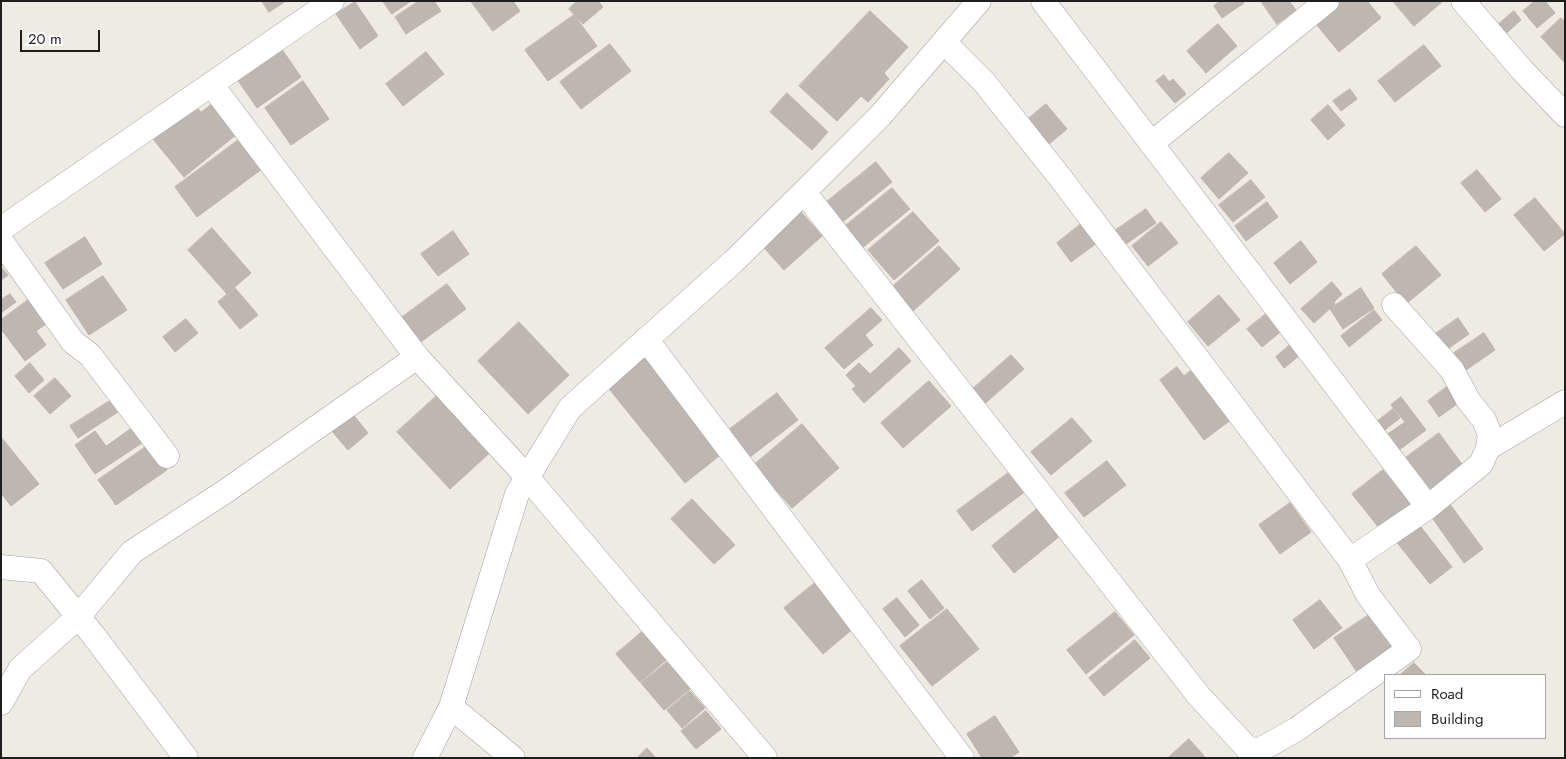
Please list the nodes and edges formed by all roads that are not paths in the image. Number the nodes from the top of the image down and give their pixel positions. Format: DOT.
graph roads {
  1 [pos="332,1"];
  2 [pos="979,1"];
  3 [pos="1043,1"];
  4 [pos="1327,1"];
  5 [pos="1464,1"];
  6 [pos="944,42"];
  7 [pos="211,84"];
  8 [pos="1565,116"];
  9 [pos="1152,143"];
  10 [pos="804,192"];
  11 [pos="1,229"];
  12 [pos="1,241"];
  13 [pos="1394,304"];
  14 [pos="646,339"];
  15 [pos="417,357"];
  16 [pos="1565,402"];
  17 [pos="1488,448"];
  18 [pos="167,456"];
  19 [pos="527,477"];
  20 [pos="1428,508"];
  21 [pos="1350,560"];
  22 [pos="1,567"];
  23 [pos="78,617"];
  24 [pos="1,703"];
  25 [pos="451,707"];
  26 [pos="186,758"];
  27 [pos="425,758"];
  28 [pos="513,758"];
  29 [pos="765,758"];
  30 [pos="962,758"];
  1 -- 7 [label="street"];
  2 -- 6 [label="street"];
  3 -- 9 [label="street"];
  4 -- 9 [label="street"];
  5 -- 8 [label="street"];
  6 -- 10 [label="street"];
  6 -- 21 [label="street"];
  7 -- 11 [label="street"];
  7 -- 15 [label="street"];
  9 -- 20 [label="street"];
  10 -- 14 [label="street"];
  10 -- 21 [label="street"];
  12 -- 18 [label="street"];
  13 -- 17 [label="street"];
  14 -- 19 [label="street"];
  14 -- 30 [label="street"];
  15 -- 19 [label="street"];
  15 -- 23 [label="street"];
  16 -- 17 [label="street"];
  17 -- 20 [label="street"];
  19 -- 25 [label="street"];
  19 -- 29 [label="street"];
  20 -- 21 [label="street"];
  22 -- 23 [label="street"];
  23 -- 24 [label="street"];
  23 -- 26 [label="street"];
  25 -- 27 [label="street"];
  25 -- 28 [label="street"];
}
